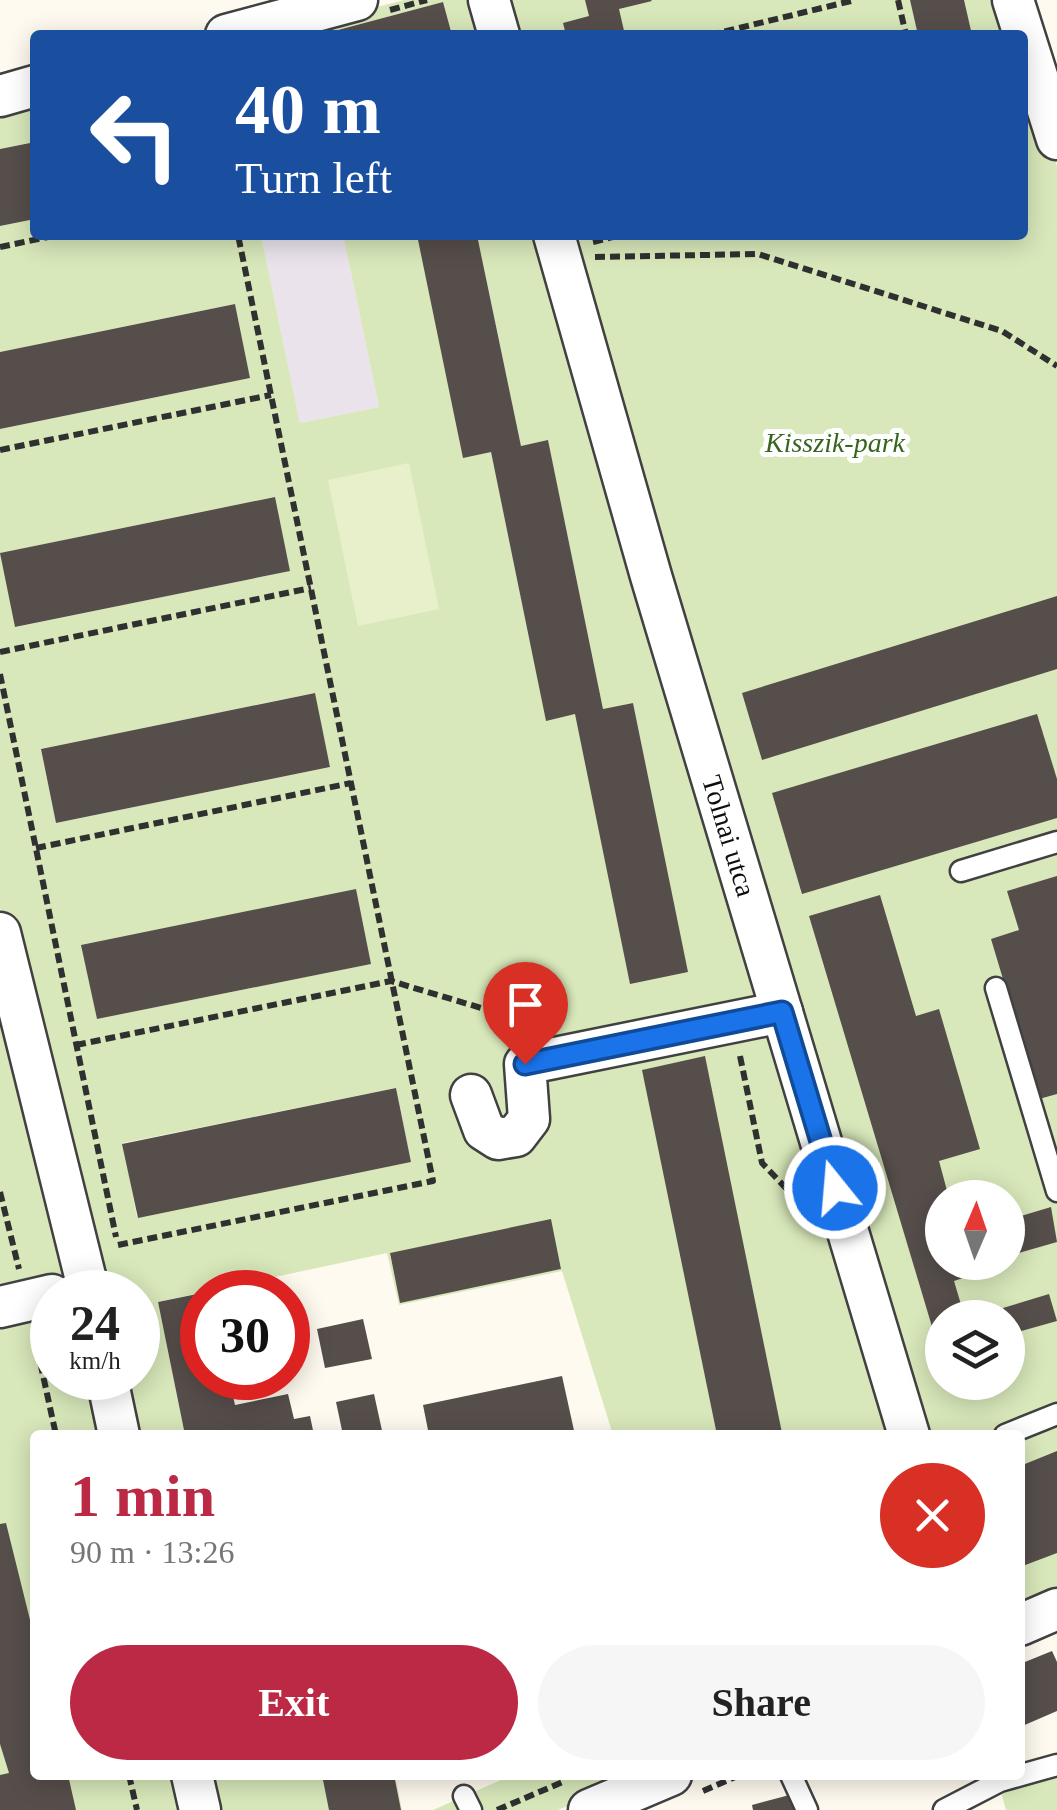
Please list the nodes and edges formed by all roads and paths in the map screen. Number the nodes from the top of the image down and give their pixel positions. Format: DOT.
graph roads {
  1 [pos="357,0"];
  2 [pos="489,0"];
  3 [pos="855,0"];
  4 [pos="898,0"];
  5 [pos="1012,0"];
  6 [pos="245,30"];
  7 [pos="498,30"];
  8 [pos="731,30"];
  9 [pos="905,30"];
  10 [pos="1022,30"];
  11 [pos="1028,49"];
  12 [pos="30,87"];
  13 [pos="0,96"];
  14 [pos="1057,139"];
  15 [pos="34,240"];
  16 [pos="239,240"];
  17 [pos="595,240"];
  18 [pos="565,246"];
  19 [pos="0,247"];
  20 [pos="1057,366"];
  21 [pos="270,395"];
  22 [pos="0,450"];
  23 [pos="311,588"];
  24 [pos="0,652"];
  25 [pos="0,674"];
  26 [pos="351,784"];
  27 [pos="1057,842"];
  28 [pos="36,848"];
  29 [pos="961,870"];
  30 [pos="0,934"];
  31 [pos="391,981"];
  32 [pos="996,988"];
  33 [pos="782,1012"];
  34 [pos="556,1030"];
  35 [pos="76,1046"];
  36 [pos="471,1096"];
  37 [pos="1057,1191"];
  38 [pos="118,1246"];
  39 [pos="121,1262"];
  40 [pos="68,1270"];
  41 [pos="30,1300"];
  42 [pos="0,1307"];
  43 [pos="112,1400"];
  44 [pos="1057,1414"];
  45 [pos="118,1430"];
  46 [pos="907,1430"];
  47 [pos="1017,1430"];
  48 [pos="1057,1609"];
  49 [pos="1025,1623"];
  50 [pos="1057,1766"];
  51 [pos="1025,1774"];
  52 [pos="130,1780"];
  53 [pos="193,1780"];
  54 [pos="567,1780"];
  55 [pos="659,1780"];
  56 [pos="793,1780"];
  57 [pos="1000,1780"];
  58 [pos="137,1810"];
  59 [pos="200,1810"];
  60 [pos="497,1810"];
  61 [pos="589,1810"];
  62 [pos="807,1810"];
  63 [pos="944,1810"];
  1 -- 6 [label="street"];
  2 -- 7 [label="street"];
  3 -- 8 [label="path"];
  4 -- 9 [label="path"];
  5 -- 10 [label="street"];
  11 -- 14 [label="street"];
  12 -- 13 [label="street"];
  15 -- 19 [label="path"];
  16 -- 21 [label="path"];
  17 -- 18 [label="path"];
  18 -- 20 [label="path"];
  18 -- 33 [label="street, Tolnai utca"];
  21 -- 22 [label="path"];
  21 -- 23 [label="path"];
  23 -- 24 [label="path"];
  23 -- 26 [label="path"];
  25 -- 28 [label="path"];
  26 -- 28 [label="path"];
  26 -- 31 [label="path"];
  27 -- 29 [label="lane"];
  28 -- 35 [label="path"];
  30 -- 40 [label="street"];
  31 -- 34 [label="path"];
  31 -- 35 [label="path"];
  31 -- 38 [label="path"];
  32 -- 37 [label="lane"];
  33 -- 36 [label="street"];
  33 -- 46 [label="street, Tolnai utca"];
  35 -- 38 [label="path"];
  38 -- 39 [label="path"];
  41 -- 42 [label="street"];
  43 -- 45 [label="street"];
  44 -- 47 [label="lane"];
  48 -- 49 [label="street"];
  50 -- 51 [label="lane"];
  52 -- 58 [label="path"];
  53 -- 59 [label="street"];
  54 -- 60 [label="path"];
  55 -- 61 [label="street"];
  56 -- 62 [label="lane"];
  57 -- 63 [label="lane"];
}
